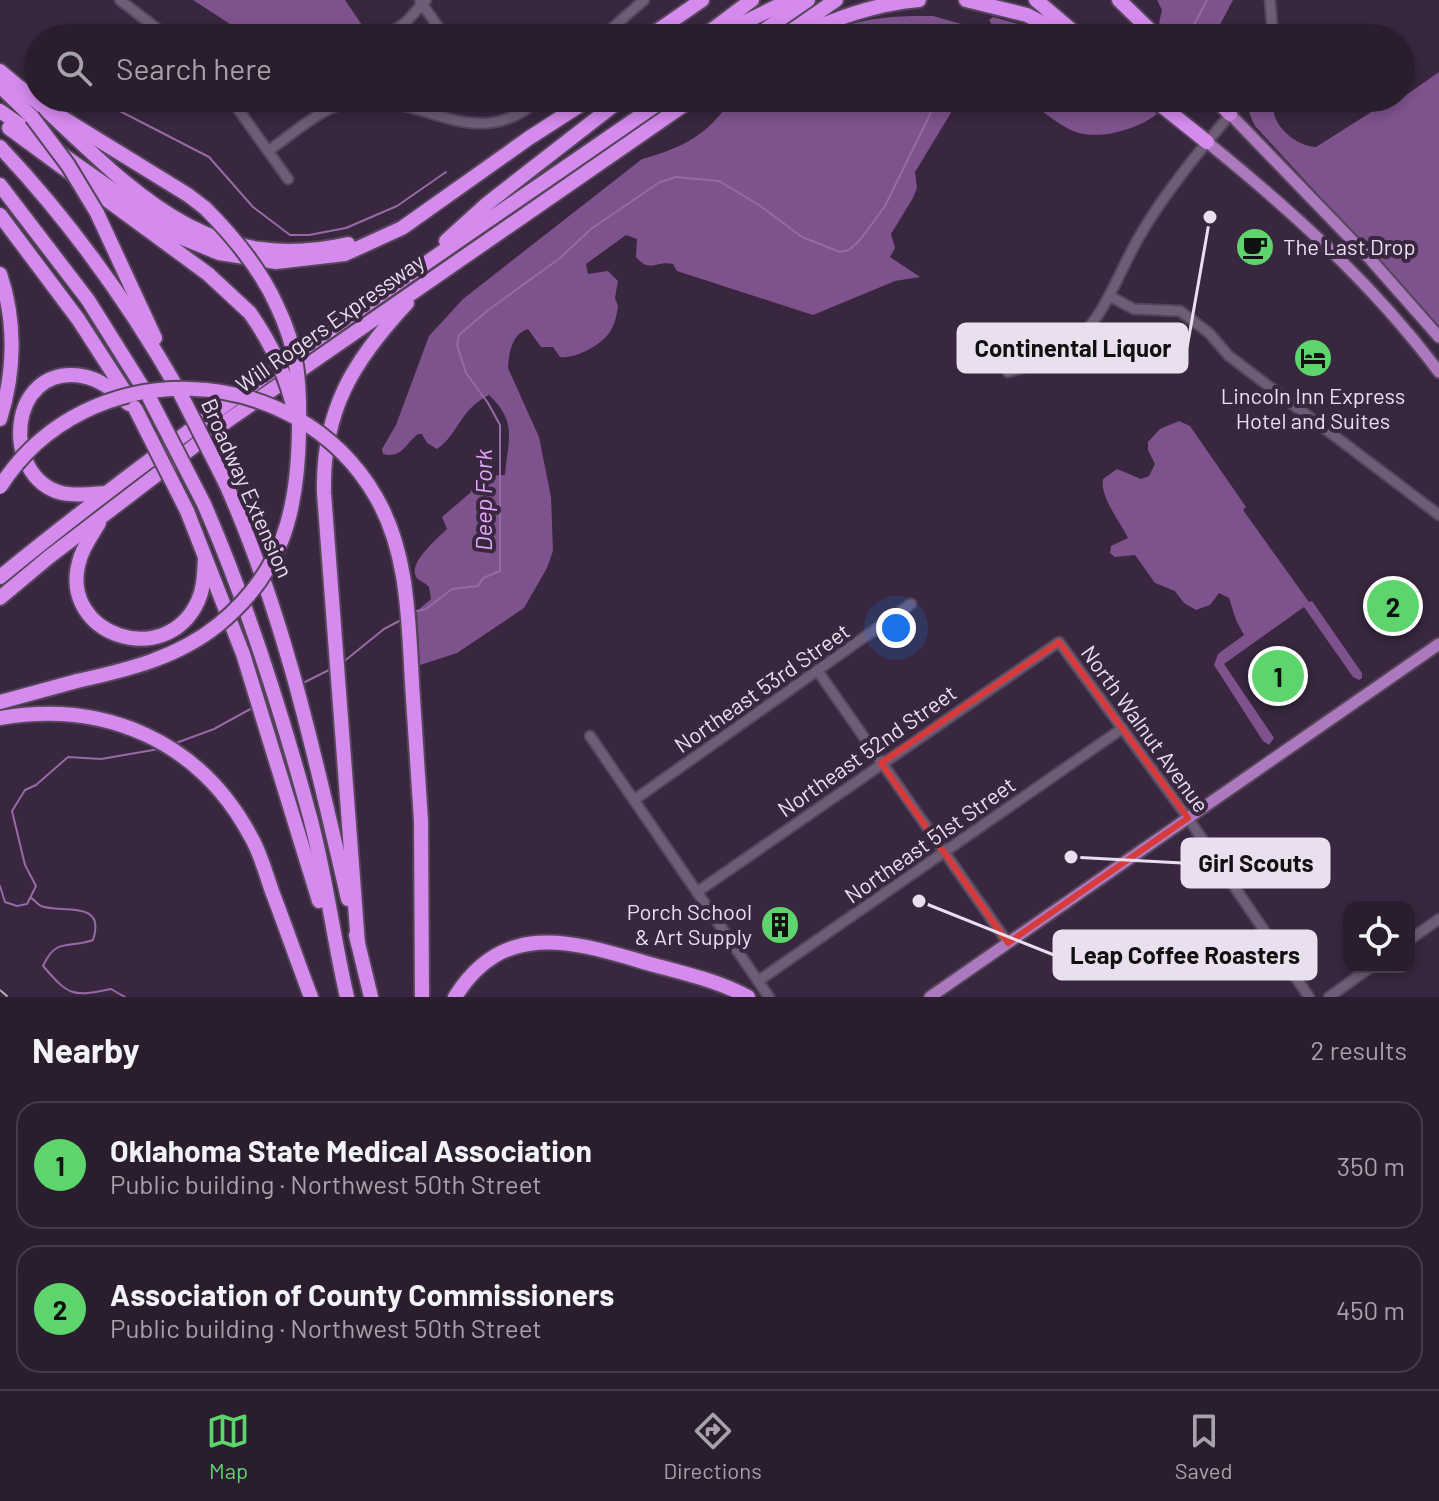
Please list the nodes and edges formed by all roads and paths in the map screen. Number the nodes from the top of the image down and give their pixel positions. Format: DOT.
graph roads {
  1 [pos="120,0"];
  2 [pos="644,0"];
  3 [pos="702,0"];
  4 [pos="752,0"];
  5 [pos="790,0"];
  6 [pos="808,0"];
  7 [pos="836,0"];
  8 [pos="919,0"];
  9 [pos="966,0"];
  10 [pos="1036,0"];
  11 [pos="1119,0"];
  12 [pos="1130,0"];
  13 [pos="1270,0"];
  14 [pos="423,1"];
  15 [pos="151,24"];
  16 [pos="403,24"];
  17 [pos="437,24"];
  18 [pos="617,24"];
  19 [pos="667,24"];
  20 [pos="720,24"];
  21 [pos="741,24"];
  22 [pos="773,24"];
  23 [pos="801,24"];
  24 [pos="826,24"];
  25 [pos="1045,24"];
  26 [pos="1066,24"];
  27 [pos="1144,24"];
  28 [pos="1148,24"];
  29 [pos="1272,24"];
  30 [pos="0,71"];
  31 [pos="0,86"];
  32 [pos="24,98"];
  33 [pos="24,103"];
  34 [pos="0,111"];
  35 [pos="37,112"];
  36 [pos="37,112"];
  37 [pos="38,112"];
  38 [pos="240,112"];
  39 [pos="326,112"];
  40 [pos="423,112"];
  41 [pos="521,112"];
  42 [pos="558,112"];
  43 [pos="569,112"];
  44 [pos="605,112"];
  45 [pos="646,112"];
  46 [pos="674,112"];
  47 [pos="1170,112"];
  48 [pos="1230,114"];
  49 [pos="0,119"];
  50 [pos="529,138"];
  51 [pos="1207,142"];
  52 [pos="0,147"];
  53 [pos="268,151"];
  54 [pos="288,179"];
  55 [pos="0,185"];
  56 [pos="0,215"];
  57 [pos="402,228"];
  58 [pos="0,274"];
  59 [pos="411,275"];
  60 [pos="423,285"];
  61 [pos="1109,296"];
  62 [pos="1439,337"];
  63 [pos="1008,372"];
  64 [pos="1439,372"];
  65 [pos="180,393"];
  66 [pos="135,408"];
  67 [pos="0,419"];
  68 [pos="299,446"];
  69 [pos="0,487"];
  70 [pos="106,493"];
  71 [pos="1439,515"];
  72 [pos="103,516"];
  73 [pos="206,554"];
  74 [pos="0,577"];
  75 [pos="0,598"];
  76 [pos="911,604"];
  77 [pos="1059,642"];
  78 [pos="1439,644"];
  79 [pos="817,670"];
  80 [pos="0,702"];
  81 [pos="0,718"];
  82 [pos="1123,728"];
  83 [pos="590,736"];
  84 [pos="881,763"];
  85 [pos="634,800"];
  86 [pos="1188,818"];
  87 [pos="945,852"];
  88 [pos="697,892"];
  89 [pos="1439,919"];
  90 [pos="1415,936"];
  91 [pos="1008,943"];
  92 [pos="358,944"];
  93 [pos="341,971"];
  94 [pos="1363,973"];
  95 [pos="758,981"];
  96 [pos="311,997"];
  97 [pos="347,997"];
  98 [pos="371,997"];
  99 [pos="422,997"];
  100 [pos="455,997"];
  101 [pos="748,997"];
  102 [pos="769,997"];
  103 [pos="930,997"];
  104 [pos="1309,997"];
  105 [pos="1329,997"];
  1 -- 15 [label="street"];
  2 -- 18 [label="street"];
  3 -- 19 [label="highway"];
  4 -- 20 [label="highway"];
  5 -- 21 [label="highway"];
  6 -- 22 [label="highway"];
  7 -- 23 [label="highway"];
  8 -- 24 [label="highway"];
  9 -- 25 [label="highway"];
  10 -- 26 [label="highway"];
  11 -- 27 [label="highway"];
  12 -- 28 [label="highway"];
  13 -- 29 [label="street"];
  14 -- 16 [label="street"];
  14 -- 17 [label="street"];
  30 -- 32 [label="highway"];
  31 -- 33 [label="highway"];
  34 -- 57 [label="highway"];
  35 -- 57 [label="highway"];
  36 -- 65 [label="highway, bridge"];
  37 -- 68 [label="highway, bridge"];
  38 -- 53 [label="street"];
  39 -- 53 [label="street"];
  40 -- 41 [label="street"];
  42 -- 50 [label="highway"];
  43 -- 50 [label="highway"];
  44 -- 59 [label="highway"];
  45 -- 59 [label="highway, Will Rogers Expressway"];
  46 -- 60 [label="highway, Will Rogers Expressway"];
  47 -- 51 [label="highway"];
  48 -- 51 [label="street"];
  48 -- 62 [label="main road"];
  49 -- 68 [label="highway, bridge"];
  50 -- 57 [label="highway"];
  51 -- 61 [label="street"];
  51 -- 64 [label="main road"];
  52 -- 65 [label="highway, Broadway Extension"];
  53 -- 54 [label="street"];
  55 -- 93 [label="highway, Broadway Extension, bridge"];
  56 -- 66 [label="highway"];
  58 -- 67 [label="highway"];
  59 -- 70 [label="highway, Will Rogers Expressway"];
  60 -- 72 [label="highway, Will Rogers Expressway"];
  60 -- 92 [label="highway"];
  61 -- 63 [label="street"];
  61 -- 71 [label="street"];
  65 -- 92 [label="highway, Broadway Extension, bridge"];
  66 -- 70 [label="highway"];
  66 -- 73 [label="highway, bridge"];
  68 -- 80 [label="highway, bridge"];
  69 -- 99 [label="highway, bridge"];
  70 -- 74 [label="highway, Will Rogers Expressway"];
  72 -- 73 [label="highway"];
  72 -- 75 [label="highway, Will Rogers Expressway"];
  73 -- 93 [label="highway"];
  76 -- 79 [label="street, Northeast 53rd Street"];
  77 -- 82 [label="street, North Walnut Avenue"];
  77 -- 84 [label="street, Northeast 52nd Street"];
  78 -- 86 [label="main road"];
  79 -- 84 [label="street"];
  79 -- 85 [label="street, Northeast 53rd Street"];
  81 -- 96 [label="highway"];
  82 -- 86 [label="street, North Walnut Avenue"];
  82 -- 87 [label="street, Northeast 51st Street"];
  83 -- 85 [label="street"];
  84 -- 87 [label="street"];
  84 -- 88 [label="street, Northeast 52nd Street"];
  85 -- 88 [label="street"];
  86 -- 91 [label="main road"];
  86 -- 104 [label="street, North Walnut Avenue"];
  87 -- 91 [label="street"];
  87 -- 95 [label="street, Northeast 51st Street"];
  88 -- 95 [label="street"];
  89 -- 90 [label="street"];
  91 -- 103 [label="main road"];
  92 -- 98 [label="highway"];
  93 -- 97 [label="highway"];
  94 -- 105 [label="street"];
  95 -- 102 [label="street"];
  100 -- 101 [label="highway"];
}
